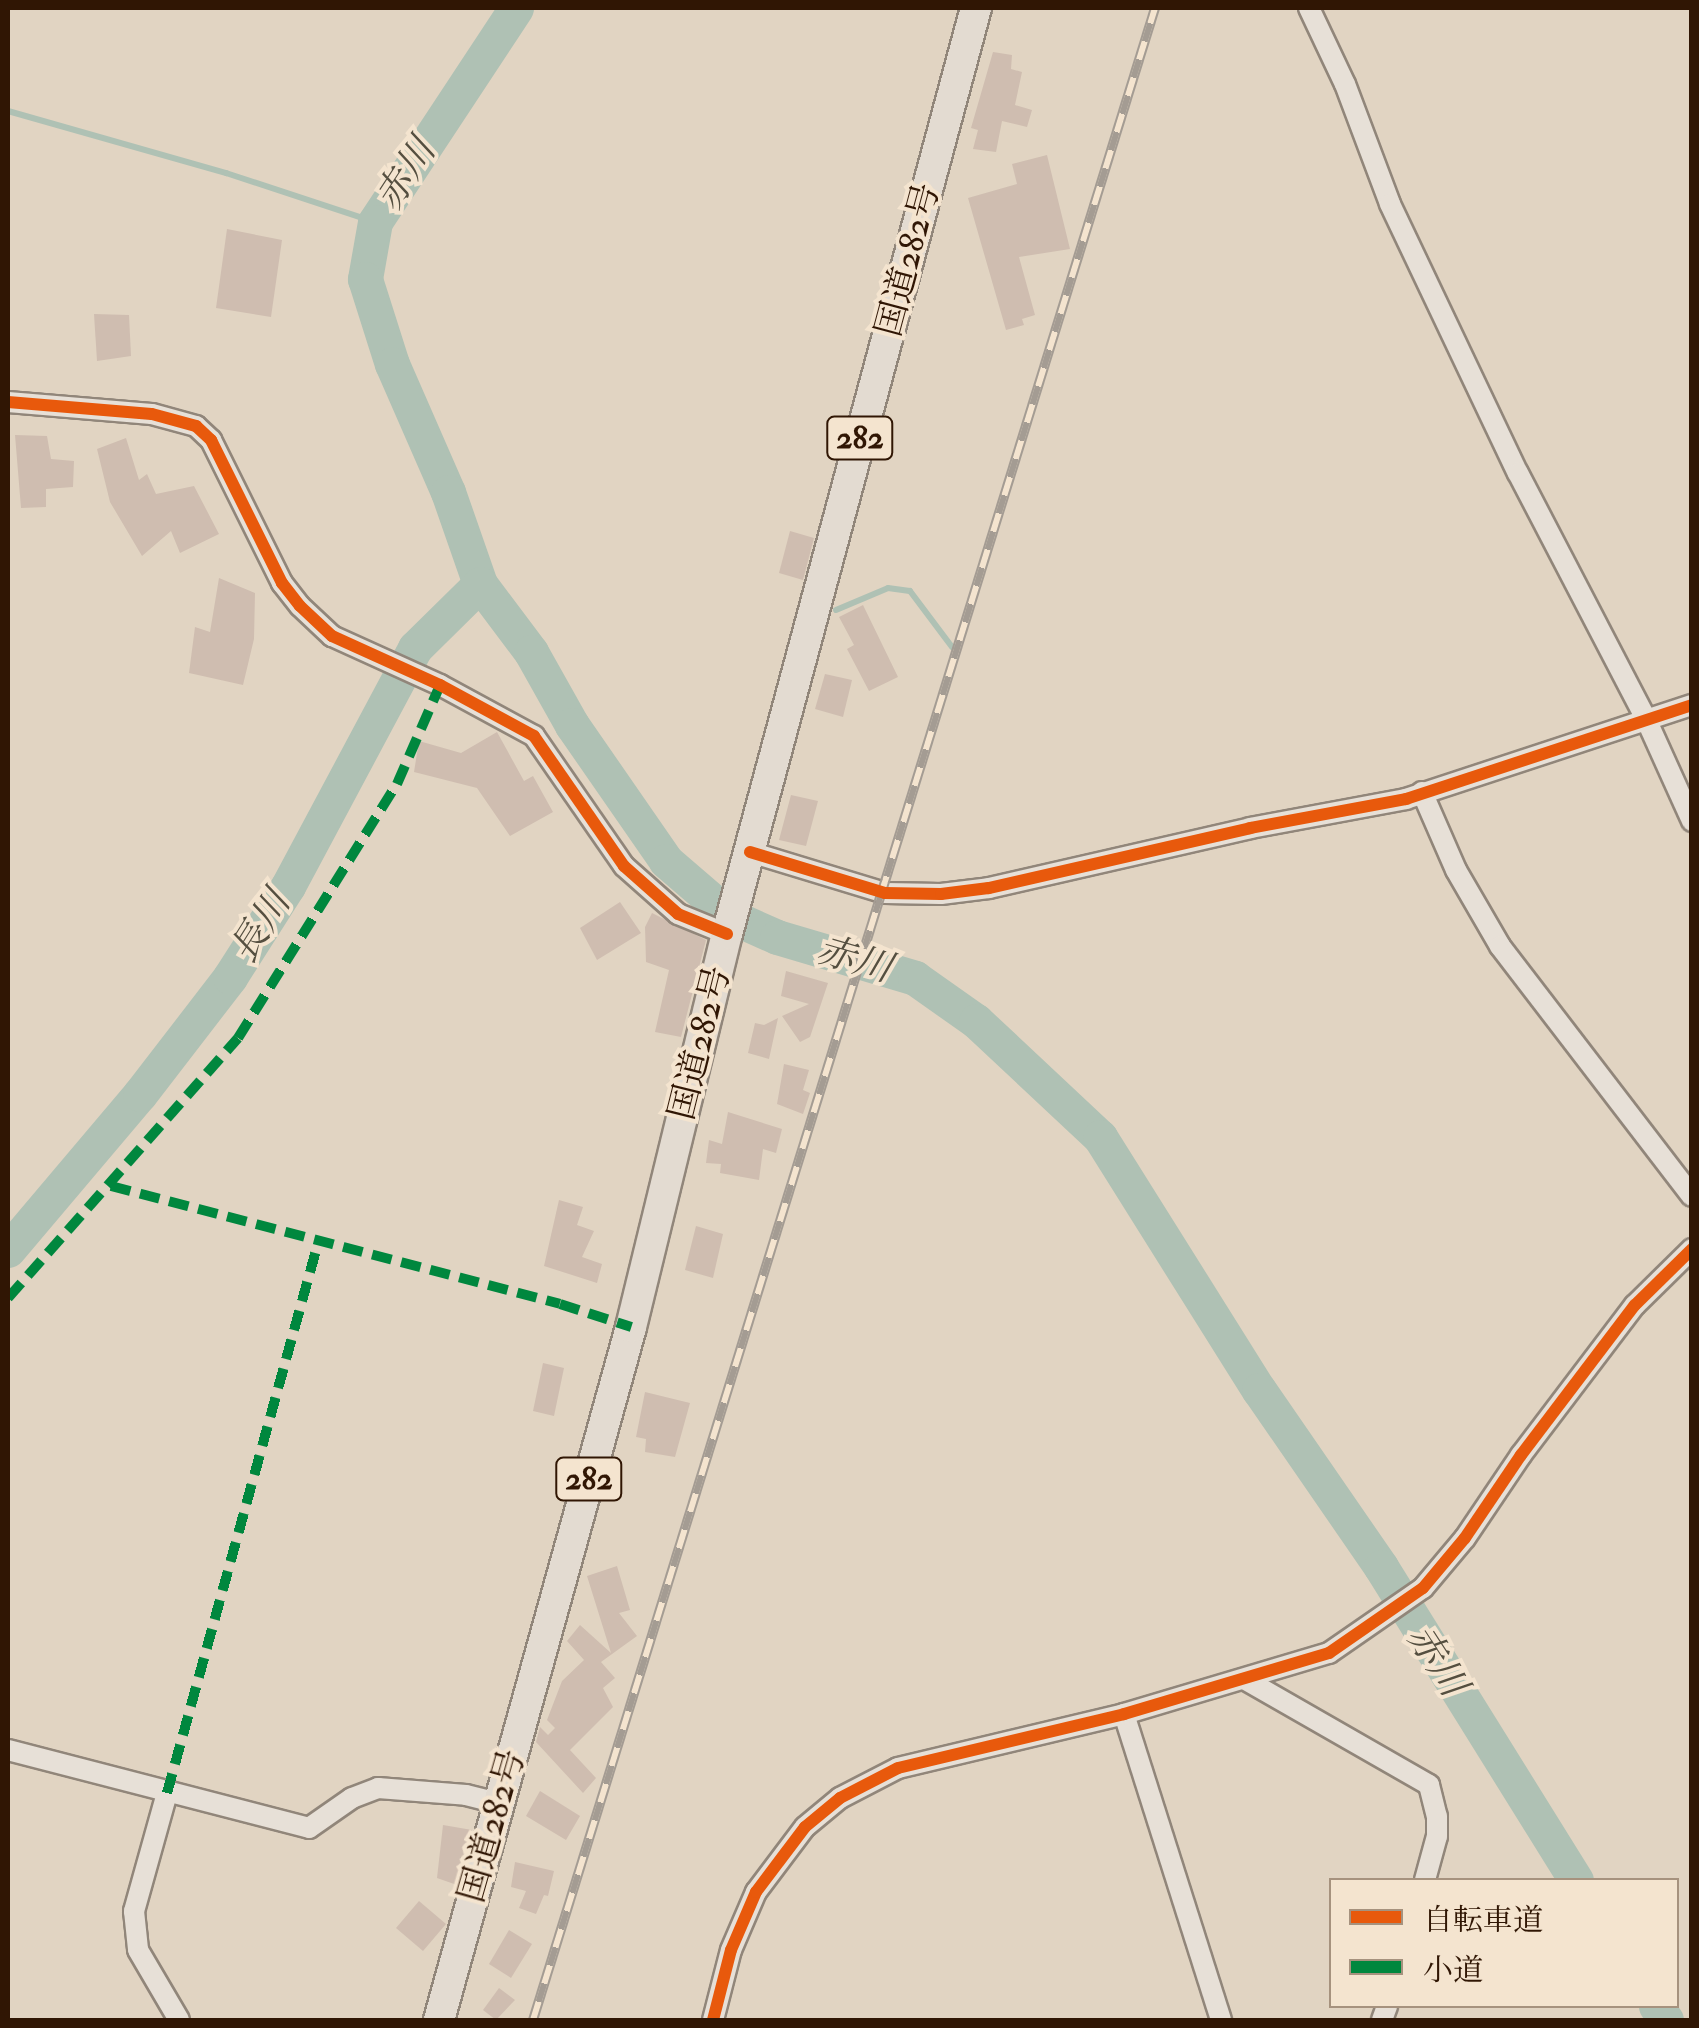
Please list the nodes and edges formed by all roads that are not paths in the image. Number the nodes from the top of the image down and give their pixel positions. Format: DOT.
graph roads {
  1 [pos="976,8"];
  2 [pos="1309,8"];
  3 [pos="8,402"];
  4 [pos="1692,705"];
  5 [pos="1646,719"];
  6 [pos="1422,792"];
  7 [pos="1692,821"];
  8 [pos="748,860"];
  9 [pos="726,934"];
  10 [pos="1692,1196"];
  11 [pos="1692,1249"];
  12 [pos="1246,1680"];
  13 [pos="1124,1714"];
  14 [pos="8,1750"];
  15 [pos="167,1794"];
  16 [pos="499,1803"];
  17 [pos="1425,1878"];
  18 [pos="180,2020"];
  19 [pos="439,2020"];
  20 [pos="713,2020"];
  21 [pos="1220,2020"];
  1 -- 8 [label="highway, 国道282号 / 282"];
  2 -- 5 [label="street"];
  3 -- 9 [label="street"];
  4 -- 5 [label="street"];
  5 -- 6 [label="street"];
  5 -- 7 [label="street"];
  6 -- 8 [label="street"];
  6 -- 10 [label="street"];
  8 -- 9 [label="highway, 国道282号 / 282"];
  9 -- 16 [label="highway, 国道282号 / 282"];
  11 -- 12 [label="street"];
  12 -- 13 [label="street"];
  12 -- 17 [label="street"];
  13 -- 20 [label="street"];
  13 -- 21 [label="street"];
  14 -- 15 [label="street"];
  15 -- 16 [label="street"];
  15 -- 18 [label="street"];
  16 -- 19 [label="highway, 国道282号 / 282"];
}
